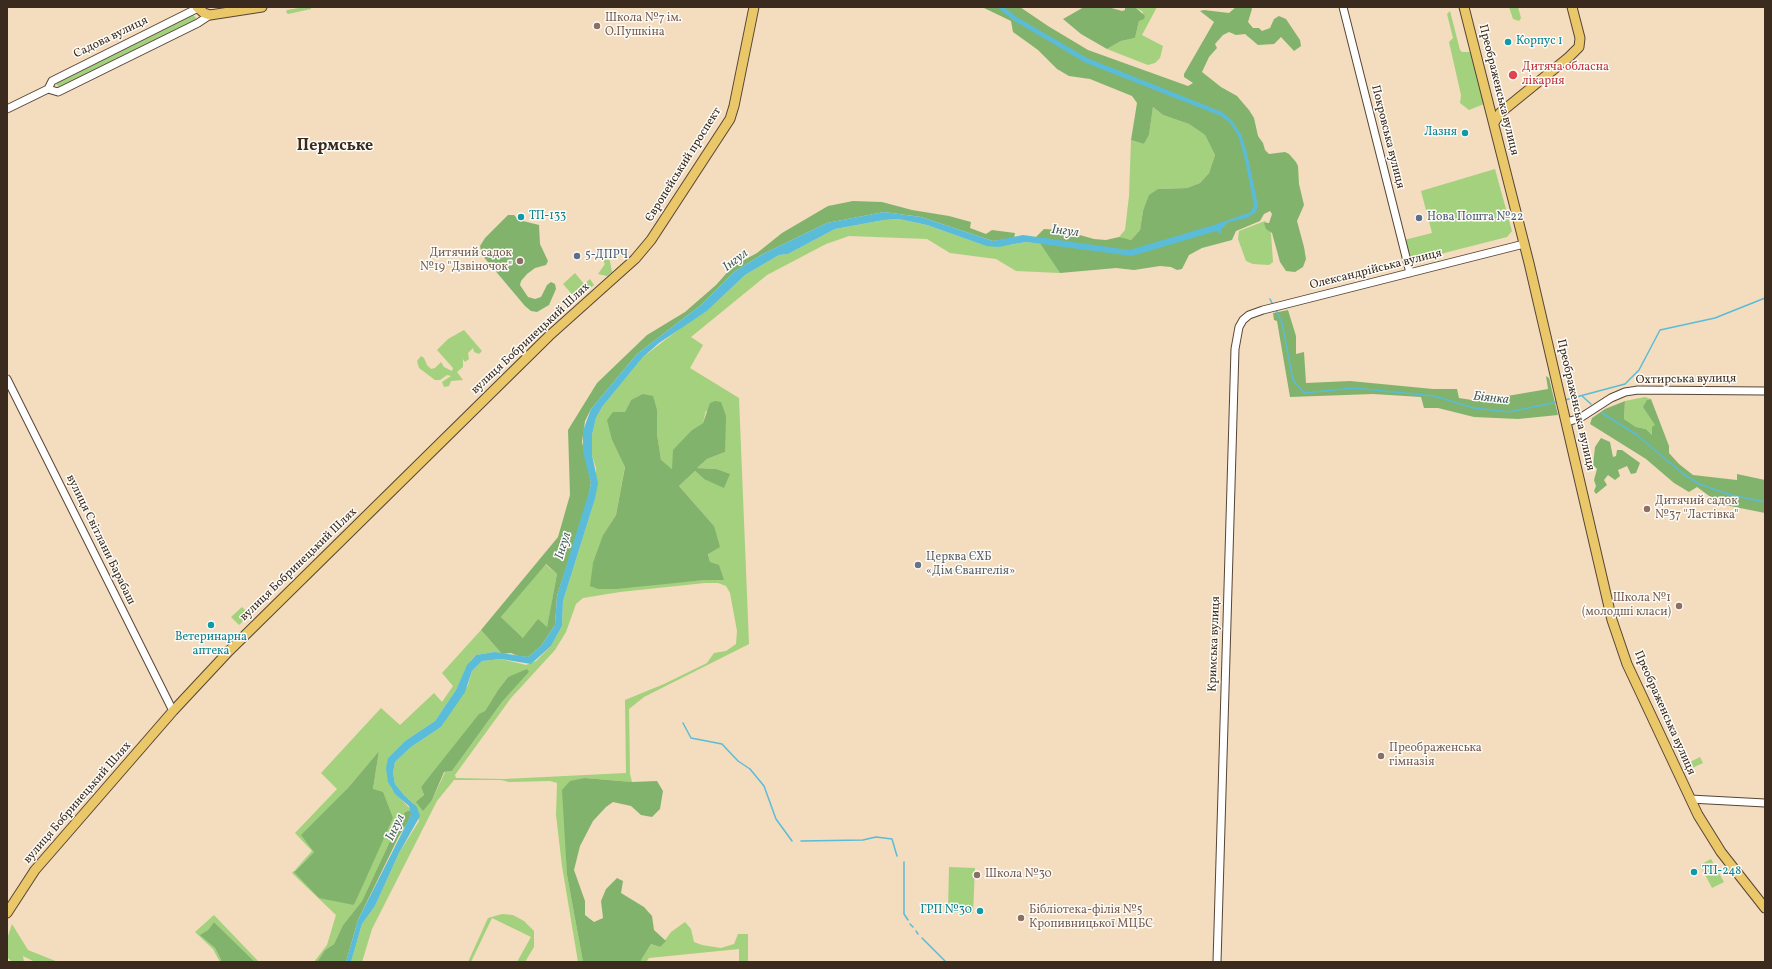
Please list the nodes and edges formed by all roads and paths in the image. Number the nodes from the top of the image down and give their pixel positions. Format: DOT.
graph roads {
  1 [pos="262,7"];
  2 [pos="754,7"];
  3 [pos="1343,7"];
  4 [pos="1464,7"];
  5 [pos="1572,7"];
  6 [pos="197,8"];
  7 [pos="207,17"];
  8 [pos="48,89"];
  9 [pos="7,109"];
  10 [pos="1494,123"];
  11 [pos="1524,244"];
  12 [pos="635,259"];
  13 [pos="1410,273"];
  14 [pos="1239,327"];
  15 [pos="7,379"];
  16 [pos="1765,391"];
  17 [pos="1567,422"];
  18 [pos="173,712"];
  19 [pos="1690,799"];
  20 [pos="1765,802"];
  21 [pos="1765,908"];
  22 [pos="7,913"];
  23 [pos="1217,962"];
  1 -- 7 [label="main road, Садова вулиця"];
  2 -- 12 [label="main road, Європейський проспект"];
  3 -- 13 [label="street, Покровська вулиця"];
  4 -- 10 [label="main road, Преображенська вулиця"];
  5 -- 10 [label="main road"];
  6 -- 7 [label="main road, Садова вулиця"];
  6 -- 8 [label="street, Садова вулиця"];
  7 -- 8 [label="street, Садова вулиця"];
  8 -- 9 [label="street, Садова вулиця"];
  10 -- 11 [label="main road, Преображенська вулиця"];
  11 -- 13 [label="street, Олександрійська вулиця"];
  11 -- 17 [label="main road, Преображенська вулиця"];
  12 -- 18 [label="main road, вулиця Бобринецький Шлях"];
  13 -- 14 [label="street, Олександрійська вулиця"];
  14 -- 23 [label="street, Кримська вулиця"];
  15 -- 18 [label="street, вулиця Світлани Барабаш"];
  16 -- 17 [label="street, Охтирська вулиця"];
  17 -- 19 [label="main road, Преображенська вулиця"];
  18 -- 22 [label="main road, вулиця Бобринецький Шлях"];
  19 -- 20 [label="street"];
  19 -- 21 [label="main road, Преображенська вулиця"];
}
